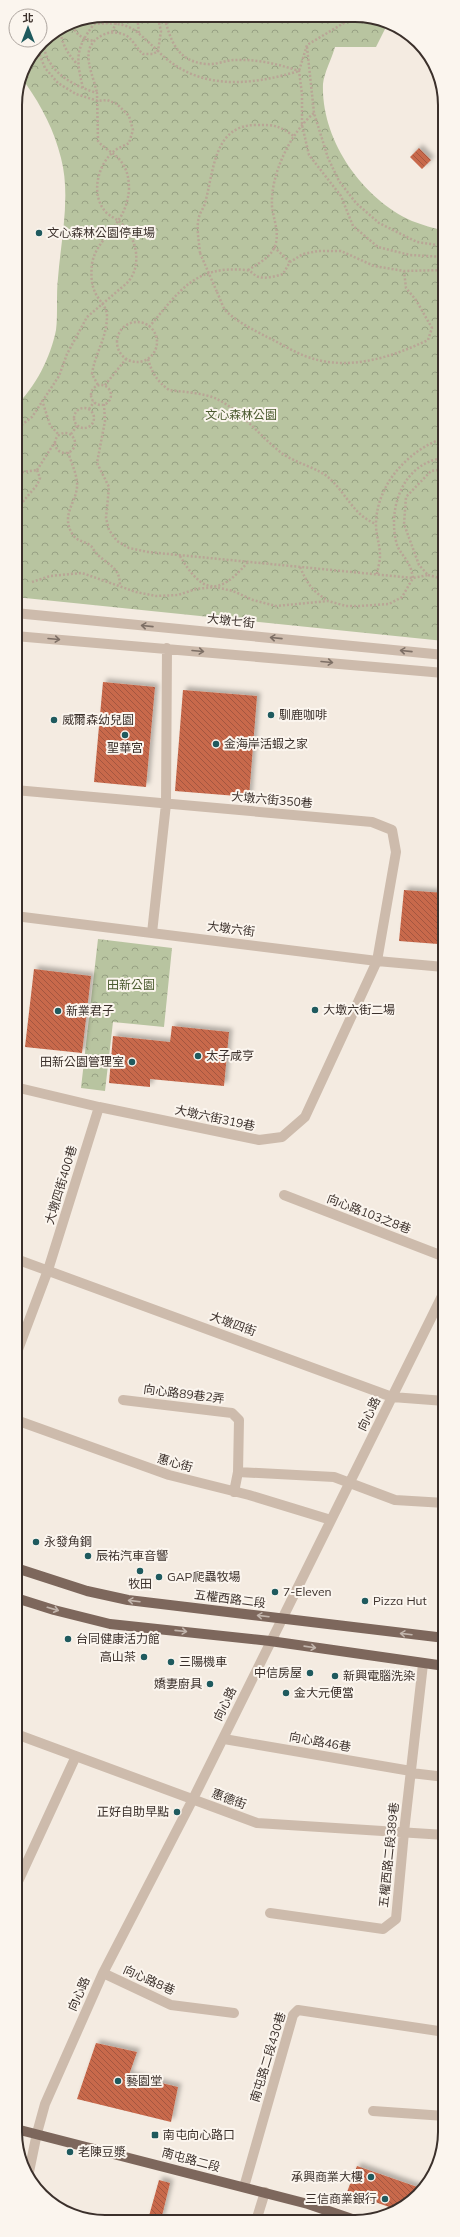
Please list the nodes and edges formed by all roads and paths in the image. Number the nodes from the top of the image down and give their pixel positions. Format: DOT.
graph roads {
  1 [pos="138,22"];
  2 [pos="158,22"];
  3 [pos="166,22"];
  4 [pos="346,22"];
  5 [pos="116,23"];
  6 [pos="94,24"];
  7 [pos="74,28"];
  8 [pos="112,32"];
  9 [pos="139,33"];
  10 [pos="61,35"];
  11 [pos="83,39"];
  12 [pos="94,42"];
  13 [pos="307,45"];
  14 [pos="45,48"];
  15 [pos="158,51"];
  16 [pos="40,54"];
  17 [pos="78,64"];
  18 [pos="299,71"];
  19 [pos="83,89"];
  20 [pos="97,93"];
  21 [pos="98,101"];
  22 [pos="314,113"];
  23 [pos="302,125"];
  24 [pos="295,137"];
  25 [pos="113,152"];
  26 [pos="120,222"];
  27 [pos="438,245"];
  28 [pos="274,247"];
  29 [pos="438,257"];
  30 [pos="290,262"];
  31 [pos="248,270"];
  32 [pos="438,270"];
  33 [pos="404,271"];
  34 [pos="103,303"];
  35 [pos="149,327"];
  36 [pos="126,359"];
  37 [pos="148,359"];
  38 [pos="98,385"];
  39 [pos="105,385"];
  40 [pos="42,400"];
  41 [pos="94,402"];
  42 [pos="104,404"];
  43 [pos="89,409"];
  44 [pos="22,425"];
  45 [pos="77,426"];
  46 [pos="59,434"];
  47 [pos="71,434"];
  48 [pos="438,440"];
  49 [pos="55,442"];
  50 [pos="68,452"];
  51 [pos="438,460"];
  52 [pos="37,470"];
  53 [pos="438,470"];
  54 [pos="22,474"];
  55 [pos="22,503"];
  56 [pos="376,524"];
  57 [pos="180,555"];
  58 [pos="247,563"];
  59 [pos="300,567"];
  60 [pos="377,574"];
  61 [pos="428,575"];
  62 [pos="413,578"];
  63 [pos="438,578"];
  64 [pos="32,582"];
  65 [pos="120,586"];
  66 [pos="215,587"];
  67 [pos="328,601"];
  68 [pos="22,614"];
  69 [pos="22,637"];
  70 [pos="167,648"];
  71 [pos="438,654"];
  72 [pos="438,672"];
  73 [pos="22,791"];
  74 [pos="166,804"];
  75 [pos="22,917"];
  76 [pos="152,933"];
  77 [pos="377,961"];
  78 [pos="438,966"];
  79 [pos="22,1088"];
  80 [pos="99,1107"];
  81 [pos="284,1195"];
  82 [pos="438,1253"];
  83 [pos="22,1261"];
  84 [pos="48,1270"];
  85 [pos="438,1304"];
  86 [pos="22,1339"];
  87 [pos="392,1396"];
  88 [pos="123,1400"];
  89 [pos="438,1400"];
  90 [pos="22,1422"];
  91 [pos="238,1472"];
  92 [pos="349,1483"];
  93 [pos="234,1492"];
  94 [pos="438,1503"];
  95 [pos="331,1520"];
  96 [pos="22,1570"];
  97 [pos="22,1600"];
  98 [pos="284,1618"];
  99 [pos="438,1637"];
  100 [pos="270,1641"];
  101 [pos="423,1664"];
  102 [pos="438,1665"];
  103 [pos="22,1736"];
  104 [pos="224,1738"];
  105 [pos="76,1756"];
  106 [pos="411,1772"];
  107 [pos="438,1776"];
  108 [pos="193,1799"];
  109 [pos="404,1832"];
  110 [pos="438,1834"];
  111 [pos="22,1873"];
  112 [pos="270,1913"];
  113 [pos="103,1973"];
  114 [pos="234,2013"];
  115 [pos="438,2031"];
  116 [pos="373,2111"];
  117 [pos="438,2116"];
  118 [pos="22,2130"];
  119 [pos="37,2133"];
  120 [pos="30,2167"];
  121 [pos="244,2187"];
  122 [pos="265,2192"];
  123 [pos="258,2215"];
  124 [pos="340,2215"];
  1 -- 9 [label="path"];
  2 -- 15 [label="path"];
  3 -- 18 [label="path"];
  4 -- 13 [label="path"];
  5 -- 6 [label="path"];
  5 -- 8 [label="path"];
  5 -- 9 [label="path"];
  6 -- 11 [label="path"];
  7 -- 11 [label="path"];
  8 -- 12 [label="path"];
  8 -- 15 [label="path"];
  9 -- 15 [label="path"];
  10 -- 17 [label="path"];
  11 -- 12 [label="path"];
  11 -- 17 [label="path"];
  12 -- 20 [label="path"];
  13 -- 18 [label="path"];
  13 -- 22 [label="path"];
  14 -- 19 [label="path"];
  15 -- 18 [label="path"];
  16 -- 21 [label="path"];
  17 -- 19 [label="path"];
  18 -- 23 [label="path"];
  19 -- 20 [label="path"];
  20 -- 21 [label="path"];
  21 -- 25 [label="path"];
  21 -- 25 [label="path"];
  22 -- 23 [label="path"];
  22 -- 27 [label="path"];
  23 -- 24 [label="path"];
  23 -- 29 [label="path"];
  24 -- 28 [label="path"];
  24 -- 33 [label="path, bridge"];
  25 -- 26 [label="path"];
  25 -- 26 [label="path"];
  26 -- 34 [label="path"];
  26 -- 34 [label="path"];
  28 -- 30 [label="path"];
  28 -- 31 [label="path"];
  30 -- 31 [label="path"];
  30 -- 33 [label="path"];
  31 -- 35 [label="path"];
  32 -- 33 [label="path"];
  34 -- 38 [label="path"];
  34 -- 40 [label="path"];
  35 -- 36 [label="path"];
  35 -- 37 [label="path"];
  36 -- 37 [label="path"];
  36 -- 39 [label="path"];
  37 -- 56 [label="path"];
  38 -- 39 [label="path"];
  38 -- 41 [label="path"];
  39 -- 42 [label="path"];
  40 -- 44 [label="path"];
  40 -- 46 [label="path"];
  41 -- 42 [label="path"];
  41 -- 43 [label="path"];
  42 -- 57 [label="path"];
  43 -- 45 [label="path"];
  43 -- 45 [label="path"];
  45 -- 47 [label="path"];
  46 -- 47 [label="path"];
  46 -- 49 [label="path"];
  47 -- 50 [label="path"];
  48 -- 56 [label="path"];
  49 -- 50 [label="path"];
  49 -- 52 [label="path"];
  50 -- 65 [label="path"];
  51 -- 62 [label="path"];
  52 -- 54 [label="path"];
  52 -- 55 [label="path"];
  53 -- 61 [label="path"];
  56 -- 60 [label="path"];
  57 -- 58 [label="path"];
  57 -- 66 [label="path"];
  58 -- 59 [label="path"];
  58 -- 66 [label="path"];
  59 -- 60 [label="path"];
  59 -- 67 [label="path"];
  60 -- 62 [label="path"];
  61 -- 62 [label="path"];
  61 -- 63 [label="path"];
  62 -- 67 [label="path"];
  64 -- 65 [label="path"];
  65 -- 66 [label="path"];
  66 -- 67 [label="path"];
  71 -- 68 [label="street, 大墩七街, one-way"];
  69 -- 70 [label="street, one-way"];
  70 -- 72 [label="street, one-way"];
  70 -- 74 [label="street"];
  73 -- 74 [label="street, 大墩六街350巷"];
  74 -- 76 [label="street"];
  74 -- 77 [label="street, 大墩六街350巷"];
  75 -- 76 [label="street, 大墩六街"];
  76 -- 77 [label="street, 大墩六街"];
  77 -- 78 [label="street, 大墩六街"];
  77 -- 80 [label="street, 大墩六街319巷"];
  79 -- 80 [label="street, 大墩六街319巷"];
  80 -- 84 [label="street, 大墩四街400巷"];
  81 -- 82 [label="street, 向心路103之8巷"];
  83 -- 84 [label="street, 大墩四街"];
  84 -- 86 [label="street, 大墩四街400巷"];
  84 -- 87 [label="street, 大墩四街"];
  85 -- 87 [label="street, 向心路"];
  87 -- 89 [label="street, 大墩四街"];
  87 -- 92 [label="street, 向心路"];
  88 -- 91 [label="street, 向心路89巷2弄"];
  90 -- 93 [label="street, 惠心街"];
  91 -- 92 [label="street"];
  91 -- 93 [label="street, 向心路89巷2弄"];
  92 -- 94 [label="street"];
  92 -- 95 [label="street, 向心路"];
  93 -- 95 [label="street, 惠心街"];
  95 -- 98 [label="street, 向心路"];
  98 -- 96 [label="main road, 五權西路二段, one-way"];
  97 -- 100 [label="main road, one-way"];
  99 -- 98 [label="main road, 五權西路二段, one-way"];
  98 -- 100 [label="street, 向心路"];
  100 -- 101 [label="main road, one-way"];
  100 -- 104 [label="street, 向心路"];
  101 -- 102 [label="main road"];
  101 -- 106 [label="street, 五權西路二段389巷"];
  103 -- 105 [label="street, 惠德街"];
  104 -- 106 [label="street, 向心路46巷"];
  104 -- 108 [label="street, 向心路"];
  105 -- 108 [label="street, 惠德街"];
  105 -- 111 [label="street"];
  106 -- 107 [label="street, 向心路46巷"];
  106 -- 109 [label="street, 五權西路二段389巷"];
  108 -- 109 [label="street, 惠德街"];
  108 -- 113 [label="street, 向心路"];
  109 -- 110 [label="street, 惠德街"];
  109 -- 112 [label="street, 五權西路二段389巷"];
  113 -- 114 [label="street, 向心路8巷"];
  113 -- 119 [label="street, 向心路"];
  115 -- 121 [label="street, 南屯路二段430巷"];
  116 -- 117 [label="street"];
  118 -- 119 [label="main road, 南屯路二段"];
  119 -- 120 [label="street, 向心路"];
  119 -- 121 [label="main road, 南屯路二段"];
  121 -- 122 [label="main road, 南屯路二段"];
  122 -- 123 [label="street"];
  122 -- 124 [label="main road, 南屯路二段"];
}
